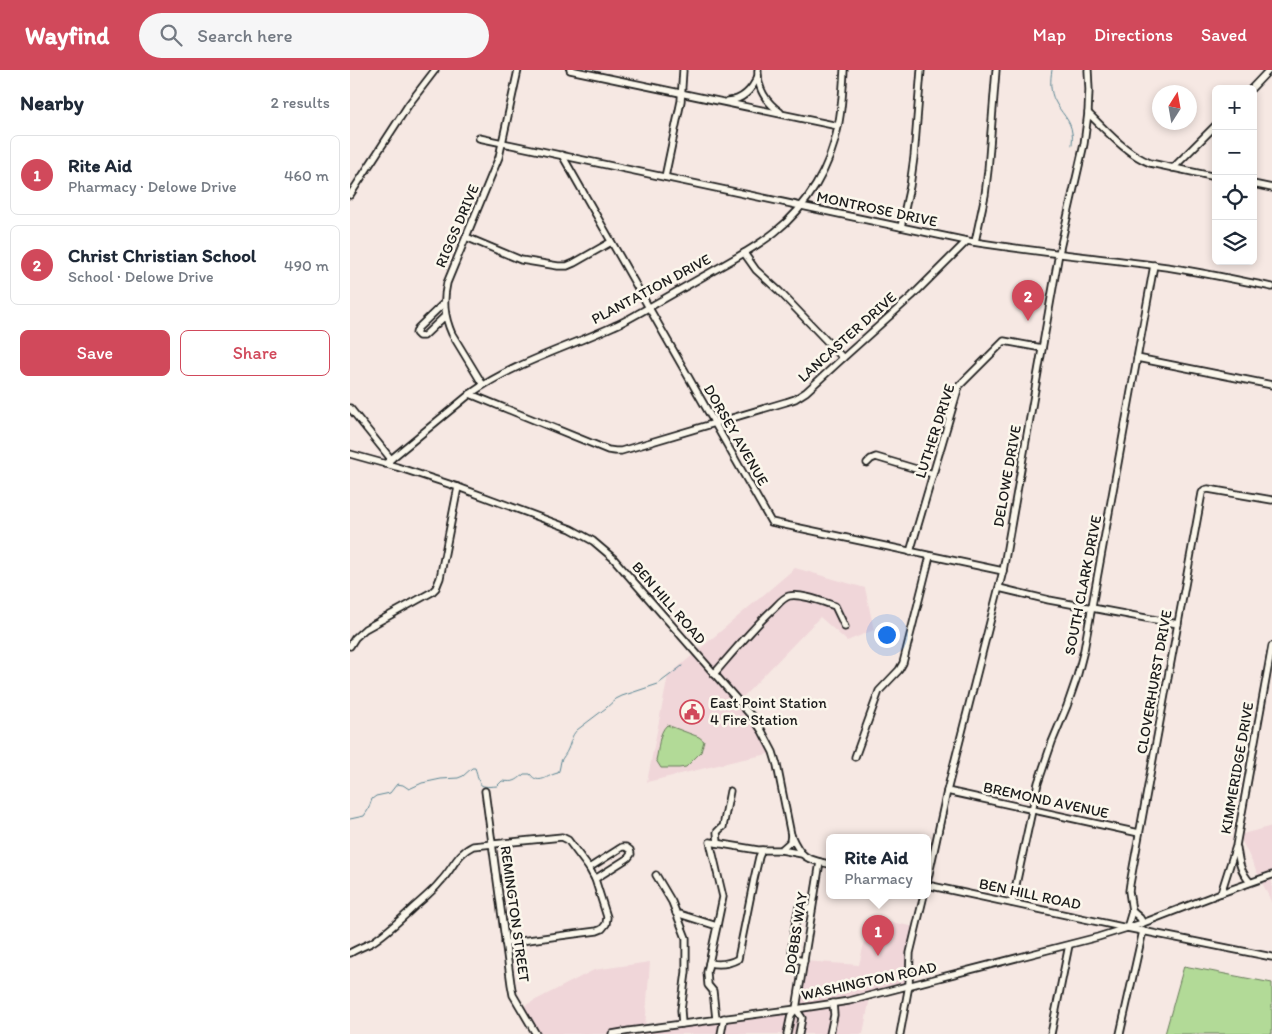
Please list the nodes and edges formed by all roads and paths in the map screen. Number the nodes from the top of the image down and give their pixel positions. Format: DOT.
graph roads {
  1 [pos="435,70"];
  2 [pos="518,70"];
  3 [pos="570,70"];
  4 [pos="683,70"];
  5 [pos="844,70"];
  6 [pos="920,70"];
  7 [pos="996,70"];
  8 [pos="1088,70"];
  9 [pos="1270,70"];
  10 [pos="758,73"];
  11 [pos="1255,85"];
  12 [pos="682,94"];
  13 [pos="706,98"];
  14 [pos="1088,113"];
  15 [pos="784,115"];
  16 [pos="838,126"];
  17 [pos="1212,129"];
  18 [pos="479,138"];
  19 [pos="503,143"];
  20 [pos="562,155"];
  21 [pos="1173,168"];
  22 [pos="1212,176"];
  23 [pos="665,177"];
  24 [pos="1257,185"];
  25 [pos="1272,188"];
  26 [pos="350,195"];
  27 [pos="801,206"];
  28 [pos="901,227"];
  29 [pos="466,237"];
  30 [pos="967,241"];
  31 [pos="611,242"];
  32 [pos="975,242"];
  33 [pos="744,252"];
  34 [pos="1059,253"];
  35 [pos="1154,265"];
  36 [pos="1272,287"];
  37 [pos="444,303"];
  38 [pos="649,307"];
  39 [pos="445,316"];
  40 [pos="1042,348"];
  41 [pos="843,358"];
  42 [pos="1137,358"];
  43 [pos="483,385"];
  44 [pos="1272,385"];
  45 [pos="470,394"];
  46 [pos="350,408"];
  47 [pos="715,423"];
  48 [pos="350,454"];
  49 [pos="391,459"];
  50 [pos="867,463"];
  51 [pos="385,464"];
  52 [pos="933,474"];
  53 [pos="458,487"];
  54 [pos="1272,500"];
  55 [pos="910,552"];
  56 [pos="930,556"];
  57 [pos="1003,572"];
  58 [pos="999,588"];
  59 [pos="1092,608"];
  60 [pos="1178,624"];
  61 [pos="845,627"];
  62 [pos="350,646"];
  63 [pos="1272,646"];
  64 [pos="714,674"];
  65 [pos="855,757"];
  66 [pos="485,791"];
  67 [pos="730,791"];
  68 [pos="947,792"];
  69 [pos="1032,810"];
  70 [pos="1139,834"];
  71 [pos="791,835"];
  72 [pos="718,843"];
  73 [pos="492,844"];
  74 [pos="1236,846"];
  75 [pos="762,850"];
  76 [pos="781,850"];
  77 [pos="802,854"];
  78 [pos="820,862"];
  79 [pos="826,863"];
  80 [pos="931,866"];
  81 [pos="589,868"];
  82 [pos="656,875"];
  83 [pos="1272,875"];
  84 [pos="595,879"];
  85 [pos="1250,882"];
  86 [pos="931,885"];
  87 [pos="1221,893"];
  88 [pos="923,899"];
  89 [pos="1012,903"];
  90 [pos="812,910"];
  91 [pos="1132,911"];
  92 [pos="676,913"];
  93 [pos="1143,923"];
  94 [pos="716,926"];
  95 [pos="1127,928"];
  96 [pos="1143,931"];
  97 [pos="506,943"];
  98 [pos="1069,945"];
  99 [pos="350,953"];
  100 [pos="1272,957"];
  101 [pos="804,961"];
  102 [pos="709,963"];
  103 [pos="909,986"];
  104 [pos="833,1003"];
  105 [pos="796,1009"];
  106 [pos="724,1018"];
  107 [pos="716,1019"];
  108 [pos="682,1024"];
  109 [pos="788,1031"];
  110 [pos="536,1034"];
  111 [pos="612,1034"];
  112 [pos="720,1034"];
  113 [pos="799,1034"];
  114 [pos="830,1034"];
  115 [pos="900,1034"];
  116 [pos="1051,1034"];
  117 [pos="1120,1034"];
  1 -- 26 [label="street"];
  2 -- 19 [label="street, RIGGS DRIVE"];
  3 -- 12 [label="street"];
  4 -- 12 [label="street"];
  5 -- 16 [label="street, PLANTATION DRIVE"];
  6 -- 28 [label="street"];
  7 -- 32 [label="street"];
  8 -- 14 [label="street, DELOWE DRIVE"];
  9 -- 11 [label="street"];
  10 -- 13 [label="street"];
  10 -- 15 [label="street"];
  12 -- 13 [label="street"];
  12 -- 23 [label="street"];
  13 -- 15 [label="street"];
  14 -- 21 [label="street"];
  14 -- 34 [label="street, DELOWE DRIVE"];
  15 -- 16 [label="street"];
  16 -- 27 [label="street, PLANTATION DRIVE"];
  17 -- 21 [label="street"];
  18 -- 19 [label="street, MONTROSE DRIVE"];
  19 -- 20 [label="street, MONTROSE DRIVE"];
  19 -- 29 [label="street, RIGGS DRIVE"];
  20 -- 23 [label="street, MONTROSE DRIVE"];
  20 -- 31 [label="street, DORSEY AVENUE"];
  21 -- 22 [label="street"];
  23 -- 27 [label="street, MONTROSE DRIVE"];
  24 -- 25 [label="street"];
  27 -- 28 [label="street, MONTROSE DRIVE"];
  27 -- 33 [label="street, PLANTATION DRIVE"];
  28 -- 30 [label="street, MONTROSE DRIVE"];
  29 -- 31 [label="street"];
  29 -- 37 [label="street, RIGGS DRIVE"];
  30 -- 32 [label="street, MONTROSE DRIVE"];
  30 -- 41 [label="street, LANCASTER DRIVE"];
  31 -- 38 [label="street, DORSEY AVENUE"];
  32 -- 34 [label="street, MONTROSE DRIVE"];
  33 -- 38 [label="street, PLANTATION DRIVE"];
  33 -- 41 [label="street"];
  34 -- 35 [label="street, MONTROSE DRIVE"];
  34 -- 40 [label="street, DELOWE DRIVE"];
  35 -- 36 [label="street, MONTROSE DRIVE"];
  35 -- 42 [label="street, SOUTH CLARK DRIVE"];
  37 -- 39 [label="street, RIGGS DRIVE"];
  37 -- 39 [label="street"];
  38 -- 43 [label="street, PLANTATION DRIVE"];
  38 -- 47 [label="street, DORSEY AVENUE"];
  39 -- 43 [label="street, RIGGS DRIVE"];
  40 -- 52 [label="street, LUTHER DRIVE"];
  40 -- 57 [label="street, DELOWE DRIVE"];
  41 -- 47 [label="street, LANCASTER DRIVE"];
  42 -- 44 [label="street"];
  42 -- 59 [label="street, SOUTH CLARK DRIVE"];
  43 -- 45 [label="street, PLANTATION DRIVE"];
  45 -- 47 [label="street, LANCASTER DRIVE"];
  45 -- 49 [label="street, PLANTATION DRIVE"];
  46 -- 49 [label="street"];
  47 -- 55 [label="street, DORSEY AVENUE"];
  48 -- 51 [label="street, BEN HILL ROAD"];
  49 -- 51 [label="street, PLANTATION DRIVE"];
  50 -- 52 [label="street"];
  51 -- 53 [label="street, BEN HILL ROAD"];
  52 -- 55 [label="street, LUTHER DRIVE"];
  53 -- 62 [label="street"];
  53 -- 64 [label="street, BEN HILL ROAD"];
  54 -- 60 [label="street, CLOVERHURST DRIVE"];
  55 -- 56 [label="street, DORSEY AVENUE"];
  56 -- 57 [label="street, DORSEY AVENUE"];
  56 -- 65 [label="street"];
  57 -- 58 [label="street, DELOWE DRIVE"];
  58 -- 59 [label="street"];
  58 -- 68 [label="street, DELOWE DRIVE"];
  59 -- 60 [label="street"];
  59 -- 69 [label="street, SOUTH CLARK DRIVE"];
  60 -- 70 [label="street, CLOVERHURST DRIVE"];
  61 -- 64 [label="street"];
  63 -- 74 [label="street, KIMMERIDGE DRIVE"];
  64 -- 71 [label="street, BEN HILL ROAD"];
  66 -- 73 [label="street, REMINGTON STREET"];
  67 -- 72 [label="street"];
  68 -- 69 [label="street, BREMOND AVENUE"];
  68 -- 80 [label="street, DELOWE DRIVE"];
  69 -- 70 [label="street, BREMOND AVENUE"];
  69 -- 89 [label="street, SOUTH CLARK DRIVE"];
  70 -- 91 [label="street, CLOVERHURST DRIVE"];
  71 -- 76 [label="street"];
  71 -- 77 [label="street, BEN HILL ROAD"];
  72 -- 75 [label="street"];
  72 -- 94 [label="street"];
  73 -- 81 [label="street"];
  73 -- 97 [label="street, REMINGTON STREET"];
  73 -- 99 [label="street"];
  74 -- 85 [label="street"];
  74 -- 87 [label="street, KIMMERIDGE DRIVE"];
  75 -- 76 [label="street"];
  75 -- 102 [label="street"];
  76 -- 77 [label="street"];
  77 -- 78 [label="street"];
  78 -- 79 [label="street"];
  78 -- 90 [label="street, DOBBS WAY"];
  81 -- 84 [label="street"];
  81 -- 84 [label="street"];
  82 -- 92 [label="street"];
  83 -- 85 [label="street, WASHINGTON ROAD"];
  84 -- 97 [label="street"];
  85 -- 87 [label="street, WASHINGTON ROAD"];
  86 -- 89 [label="street, BEN HILL ROAD"];
  87 -- 93 [label="street, WASHINGTON ROAD"];
  88 -- 103 [label="street"];
  89 -- 95 [label="street, BEN HILL ROAD"];
  90 -- 101 [label="street, DOBBS WAY"];
  90 -- 101 [label="street"];
  91 -- 93 [label="street"];
  91 -- 95 [label="street, CLOVERHURST DRIVE"];
  92 -- 94 [label="street"];
  92 -- 108 [label="street"];
  93 -- 95 [label="street, WASHINGTON ROAD"];
  94 -- 102 [label="street"];
  95 -- 96 [label="street, BEN HILL ROAD"];
  95 -- 98 [label="street, WASHINGTON ROAD"];
  96 -- 100 [label="street, BEN HILL ROAD"];
  96 -- 117 [label="street"];
  97 -- 110 [label="street, REMINGTON STREET"];
  98 -- 103 [label="street, WASHINGTON ROAD"];
  98 -- 116 [label="street"];
  101 -- 105 [label="street, DOBBS WAY"];
  102 -- 107 [label="street"];
  103 -- 104 [label="street, WASHINGTON ROAD"];
  103 -- 115 [label="street"];
  104 -- 105 [label="street, WASHINGTON ROAD"];
  104 -- 114 [label="street"];
  105 -- 106 [label="street, WASHINGTON ROAD"];
  105 -- 109 [label="street"];
  105 -- 113 [label="street"];
  106 -- 107 [label="street, WASHINGTON ROAD"];
  106 -- 112 [label="street"];
  107 -- 108 [label="street, WASHINGTON ROAD"];
  108 -- 111 [label="street, WASHINGTON ROAD"];
}
